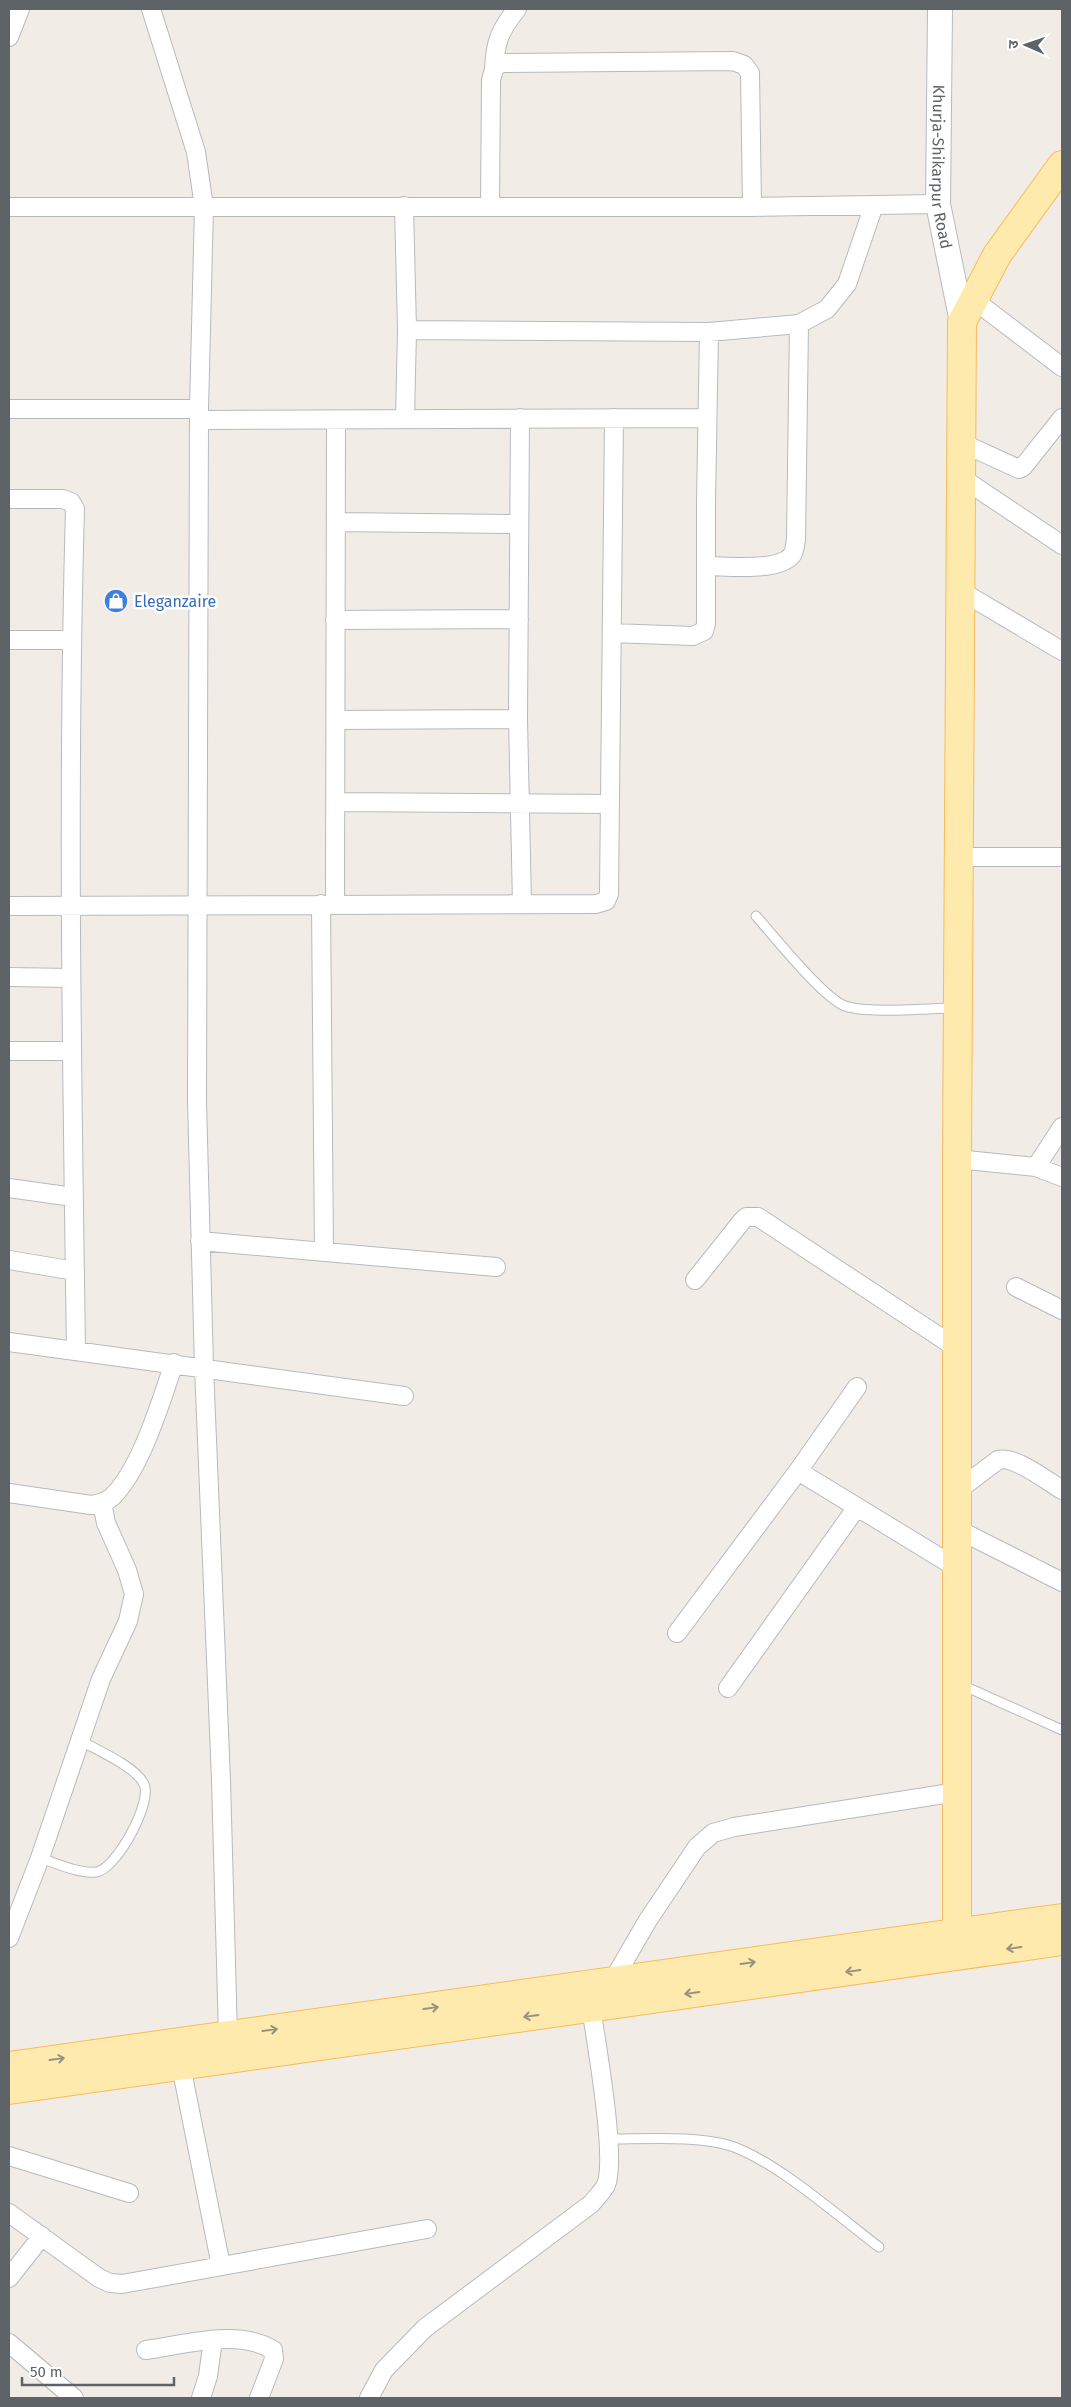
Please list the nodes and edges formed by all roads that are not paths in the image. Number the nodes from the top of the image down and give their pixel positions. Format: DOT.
graph roads {
  1 [pos="20,9"];
  2 [pos="151,9"];
  3 [pos="517,9"];
  4 [pos="940,9"];
  5 [pos="9,37"];
  6 [pos="494,69"];
  7 [pos="1058,181"];
  8 [pos="938,204"];
  9 [pos="874,205"];
  10 [pos="404,206"];
  11 [pos="9,207"];
  12 [pos="204,207"];
  13 [pos="490,207"];
  14 [pos="752,207"];
  15 [pos="968,311"];
  16 [pos="799,324"];
  17 [pos="407,330"];
  18 [pos="709,332"];
  19 [pos="1062,367"];
  20 [pos="9,409"];
  21 [pos="200,415"];
  22 [pos="405,418"];
  23 [pos="520,418"];
  24 [pos="614,418"];
  25 [pos="708,418"];
  26 [pos="1062,418"];
  27 [pos="336,421"];
  28 [pos="962,443"];
  29 [pos="962,478"];
  30 [pos="9,499"];
  31 [pos="336,522"];
  32 [pos="519,524"];
  33 [pos="1062,545"];
  34 [pos="707,566"];
  35 [pos="961,591"];
  36 [pos="519,619"];
  37 [pos="336,620"];
  38 [pos="612,633"];
  39 [pos="9,640"];
  40 [pos="71,640"];
  41 [pos="1062,651"];
  42 [pos="518,719"];
  43 [pos="335,720"];
  44 [pos="335,802"];
  45 [pos="520,803"];
  46 [pos="610,804"];
  47 [pos="959,857"];
  48 [pos="1062,857"];
  49 [pos="328,904"];
  50 [pos="522,904"];
  51 [pos="198,905"];
  52 [pos="9,906"];
  53 [pos="71,906"];
  54 [pos="756,916"];
  55 [pos="9,977"];
  56 [pos="71,978"];
  57 [pos="959,1008"];
  58 [pos="9,1051"];
  59 [pos="71,1052"];
  60 [pos="1062,1127"];
  61 [pos="957,1159"];
  62 [pos="1036,1167"];
  63 [pos="1062,1177"];
  64 [pos="9,1188"];
  65 [pos="73,1198"];
  66 [pos="200,1241"];
  67 [pos="324,1252"];
  68 [pos="9,1260"];
  69 [pos="496,1267"];
  70 [pos="75,1271"];
  71 [pos="695,1280"];
  72 [pos="1016,1287"];
  73 [pos="1062,1310"];
  74 [pos="9,1342"];
  75 [pos="958,1348"];
  76 [pos="76,1351"];
  77 [pos="174,1363"];
  78 [pos="204,1367"];
  79 [pos="857,1387"];
  80 [pos="404,1396"];
  81 [pos="798,1472"];
  82 [pos="957,1490"];
  83 [pos="1062,1490"];
  84 [pos="9,1493"];
  85 [pos="102,1503"];
  86 [pos="858,1507"];
  87 [pos="957,1529"];
  88 [pos="957,1568"];
  89 [pos="1062,1582"];
  90 [pos="677,1634"];
  91 [pos="957,1683"];
  92 [pos="728,1688"];
  93 [pos="1062,1730"];
  94 [pos="81,1741"];
  95 [pos="957,1792"];
  96 [pos="40,1858"];
  97 [pos="1062,1918"];
  98 [pos="9,1938"];
  99 [pos="1062,1941"];
  100 [pos="957,1944"];
  101 [pos="612,1982"];
  102 [pos="591,2008"];
  103 [pos="228,2036"];
  104 [pos="178,2054"];
  105 [pos="9,2066"];
  106 [pos="9,2090"];
  107 [pos="608,2139"];
  108 [pos="9,2156"];
  109 [pos="129,2192"];
  110 [pos="9,2213"];
  111 [pos="427,2229"];
  112 [pos="42,2236"];
  113 [pos="879,2247"];
  114 [pos="220,2266"];
  115 [pos="9,2278"];
  116 [pos="213,2340"];
  117 [pos="9,2343"];
  118 [pos="146,2350"];
  119 [pos="74,2398"];
  120 [pos="201,2398"];
  121 [pos="260,2398"];
  122 [pos="369,2398"];
  1 -- 5 [label="street"];
  2 -- 12 [label="street"];
  3 -- 6 [label="street"];
  4 -- 8 [label="street, Khurja-Shikarpur Road"];
  6 -- 13 [label="street"];
  6 -- 14 [label="street"];
  7 -- 15 [label="main road"];
  8 -- 9 [label="street"];
  8 -- 15 [label="street, Khurja-Shikarpur Road"];
  9 -- 14 [label="street"];
  9 -- 16 [label="street"];
  10 -- 12 [label="street"];
  10 -- 13 [label="street"];
  10 -- 17 [label="street"];
  11 -- 12 [label="street"];
  12 -- 21 [label="street"];
  13 -- 14 [label="street"];
  15 -- 19 [label="street"];
  15 -- 28 [label="main road"];
  16 -- 18 [label="street"];
  16 -- 34 [label="street"];
  17 -- 18 [label="street"];
  17 -- 22 [label="street"];
  18 -- 25 [label="street"];
  20 -- 21 [label="street"];
  21 -- 27 [label="street"];
  21 -- 51 [label="street"];
  22 -- 23 [label="street"];
  22 -- 27 [label="street"];
  23 -- 24 [label="street"];
  23 -- 32 [label="street"];
  24 -- 25 [label="street"];
  24 -- 38 [label="street"];
  25 -- 34 [label="street"];
  26 -- 28 [label="street"];
  27 -- 31 [label="street"];
  28 -- 29 [label="main road"];
  29 -- 33 [label="street"];
  29 -- 35 [label="main road"];
  30 -- 40 [label="street"];
  31 -- 32 [label="street"];
  31 -- 37 [label="street"];
  32 -- 36 [label="street"];
  34 -- 38 [label="street"];
  35 -- 41 [label="street"];
  35 -- 47 [label="main road"];
  36 -- 37 [label="street"];
  36 -- 42 [label="street"];
  37 -- 43 [label="street"];
  38 -- 46 [label="street"];
  39 -- 40 [label="street"];
  40 -- 53 [label="street"];
  42 -- 43 [label="street"];
  42 -- 45 [label="street"];
  43 -- 44 [label="street"];
  44 -- 45 [label="street"];
  44 -- 49 [label="street"];
  45 -- 46 [label="street"];
  45 -- 50 [label="street"];
  46 -- 50 [label="street"];
  47 -- 48 [label="street"];
  47 -- 57 [label="main road"];
  49 -- 50 [label="street"];
  49 -- 51 [label="street"];
  49 -- 67 [label="street"];
  51 -- 53 [label="street"];
  51 -- 66 [label="street"];
  52 -- 53 [label="street"];
  53 -- 56 [label="street"];
  54 -- 57 [label="lane"];
  55 -- 56 [label="street"];
  56 -- 59 [label="street"];
  57 -- 61 [label="main road"];
  58 -- 59 [label="street"];
  59 -- 65 [label="street"];
  60 -- 62 [label="street"];
  61 -- 62 [label="street"];
  61 -- 75 [label="main road"];
  62 -- 63 [label="street"];
  64 -- 65 [label="street"];
  65 -- 70 [label="street"];
  66 -- 67 [label="street"];
  66 -- 78 [label="street"];
  67 -- 69 [label="street"];
  68 -- 70 [label="street"];
  70 -- 76 [label="street"];
  71 -- 75 [label="street"];
  72 -- 73 [label="street"];
  74 -- 76 [label="street"];
  75 -- 82 [label="main road"];
  76 -- 77 [label="street"];
  77 -- 78 [label="street"];
  77 -- 85 [label="street"];
  78 -- 80 [label="street"];
  78 -- 103 [label="street"];
  79 -- 81 [label="street"];
  81 -- 86 [label="street"];
  81 -- 90 [label="street"];
  82 -- 83 [label="street"];
  82 -- 87 [label="main road"];
  84 -- 85 [label="street"];
  85 -- 94 [label="street"];
  86 -- 88 [label="street"];
  86 -- 92 [label="street"];
  87 -- 88 [label="main road"];
  87 -- 89 [label="street"];
  88 -- 91 [label="main road"];
  91 -- 93 [label="lane"];
  91 -- 95 [label="main road"];
  94 -- 96 [label="street"];
  94 -- 96 [label="lane"];
  95 -- 100 [label="main road"];
  95 -- 101 [label="street"];
  96 -- 98 [label="street"];
  97 -- 100 [label="main road"];
  99 -- 100 [label="main road, one-way"];
  101 -- 100 [label="main road, one-way"];
  100 -- 102 [label="main road, one-way"];
  103 -- 101 [label="main road, one-way"];
  102 -- 104 [label="main road, one-way"];
  102 -- 107 [label="street"];
  103 -- 104 [label="main road"];
  105 -- 104 [label="main road, one-way"];
  104 -- 106 [label="main road"];
  104 -- 114 [label="street"];
  107 -- 113 [label="lane"];
  107 -- 122 [label="street"];
  108 -- 109 [label="street"];
  110 -- 112 [label="street"];
  111 -- 114 [label="street"];
  112 -- 114 [label="street"];
  112 -- 115 [label="street"];
  116 -- 118 [label="street"];
  116 -- 120 [label="street"];
  116 -- 121 [label="street"];
  117 -- 119 [label="street"];
}
